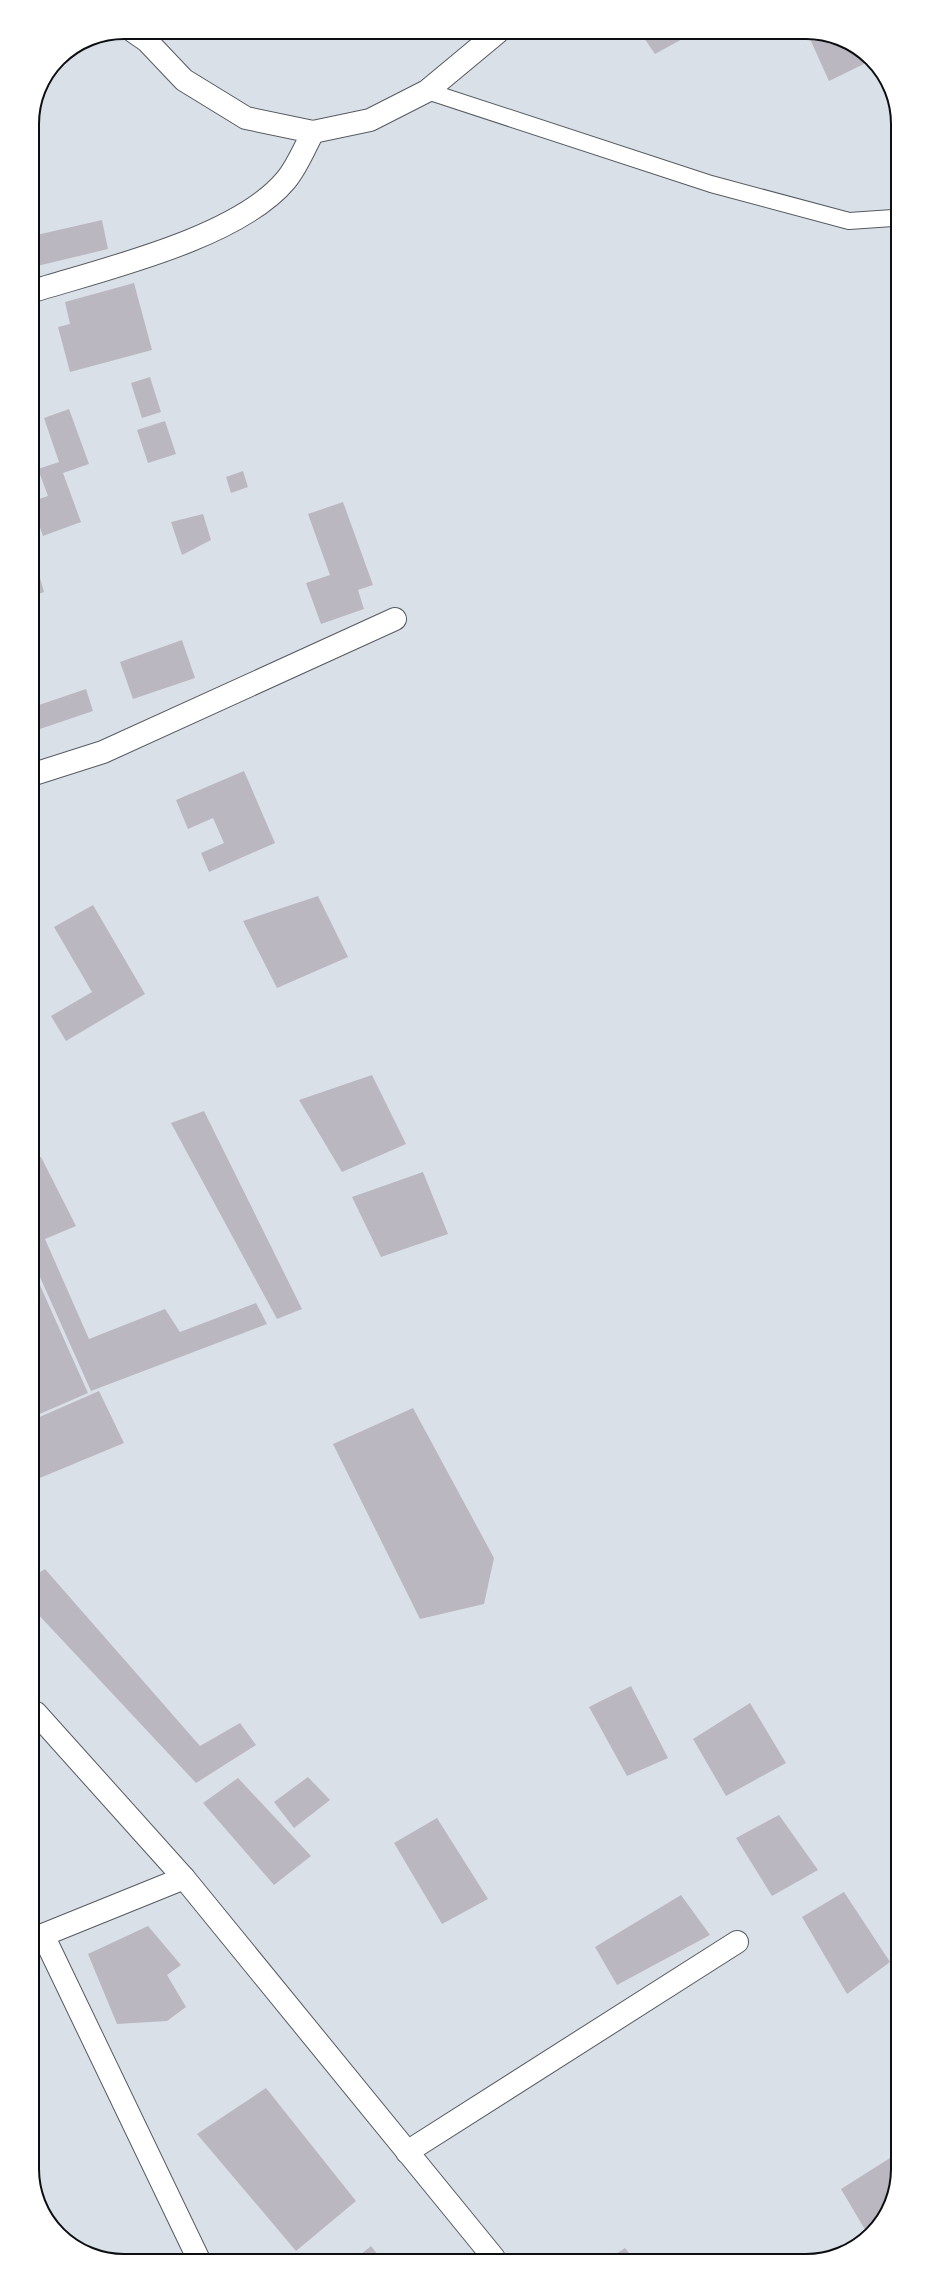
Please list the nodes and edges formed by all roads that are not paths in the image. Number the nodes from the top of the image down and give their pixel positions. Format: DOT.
graph roads {
  1 [pos="150,39"];
  2 [pos="490,39"];
  3 [pos="427,91"];
  4 [pos="313,132"];
  5 [pos="891,218"];
  6 [pos="39,289"];
  7 [pos="395,619"];
  8 [pos="39,772"];
  9 [pos="39,1716"];
  10 [pos="184,1878"];
  11 [pos="737,1942"];
  12 [pos="408,2152"];
  13 [pos="197,2254"];
  14 [pos="491,2254"];
  1 -- 4 [label="street"];
  2 -- 3 [label="street"];
  3 -- 4 [label="street"];
  3 -- 5 [label="lane"];
  4 -- 6 [label="street"];
  7 -- 8 [label="street"];
  9 -- 10 [label="street"];
  10 -- 12 [label="street"];
  10 -- 13 [label="street"];
  11 -- 12 [label="street"];
  12 -- 14 [label="street"];
}
